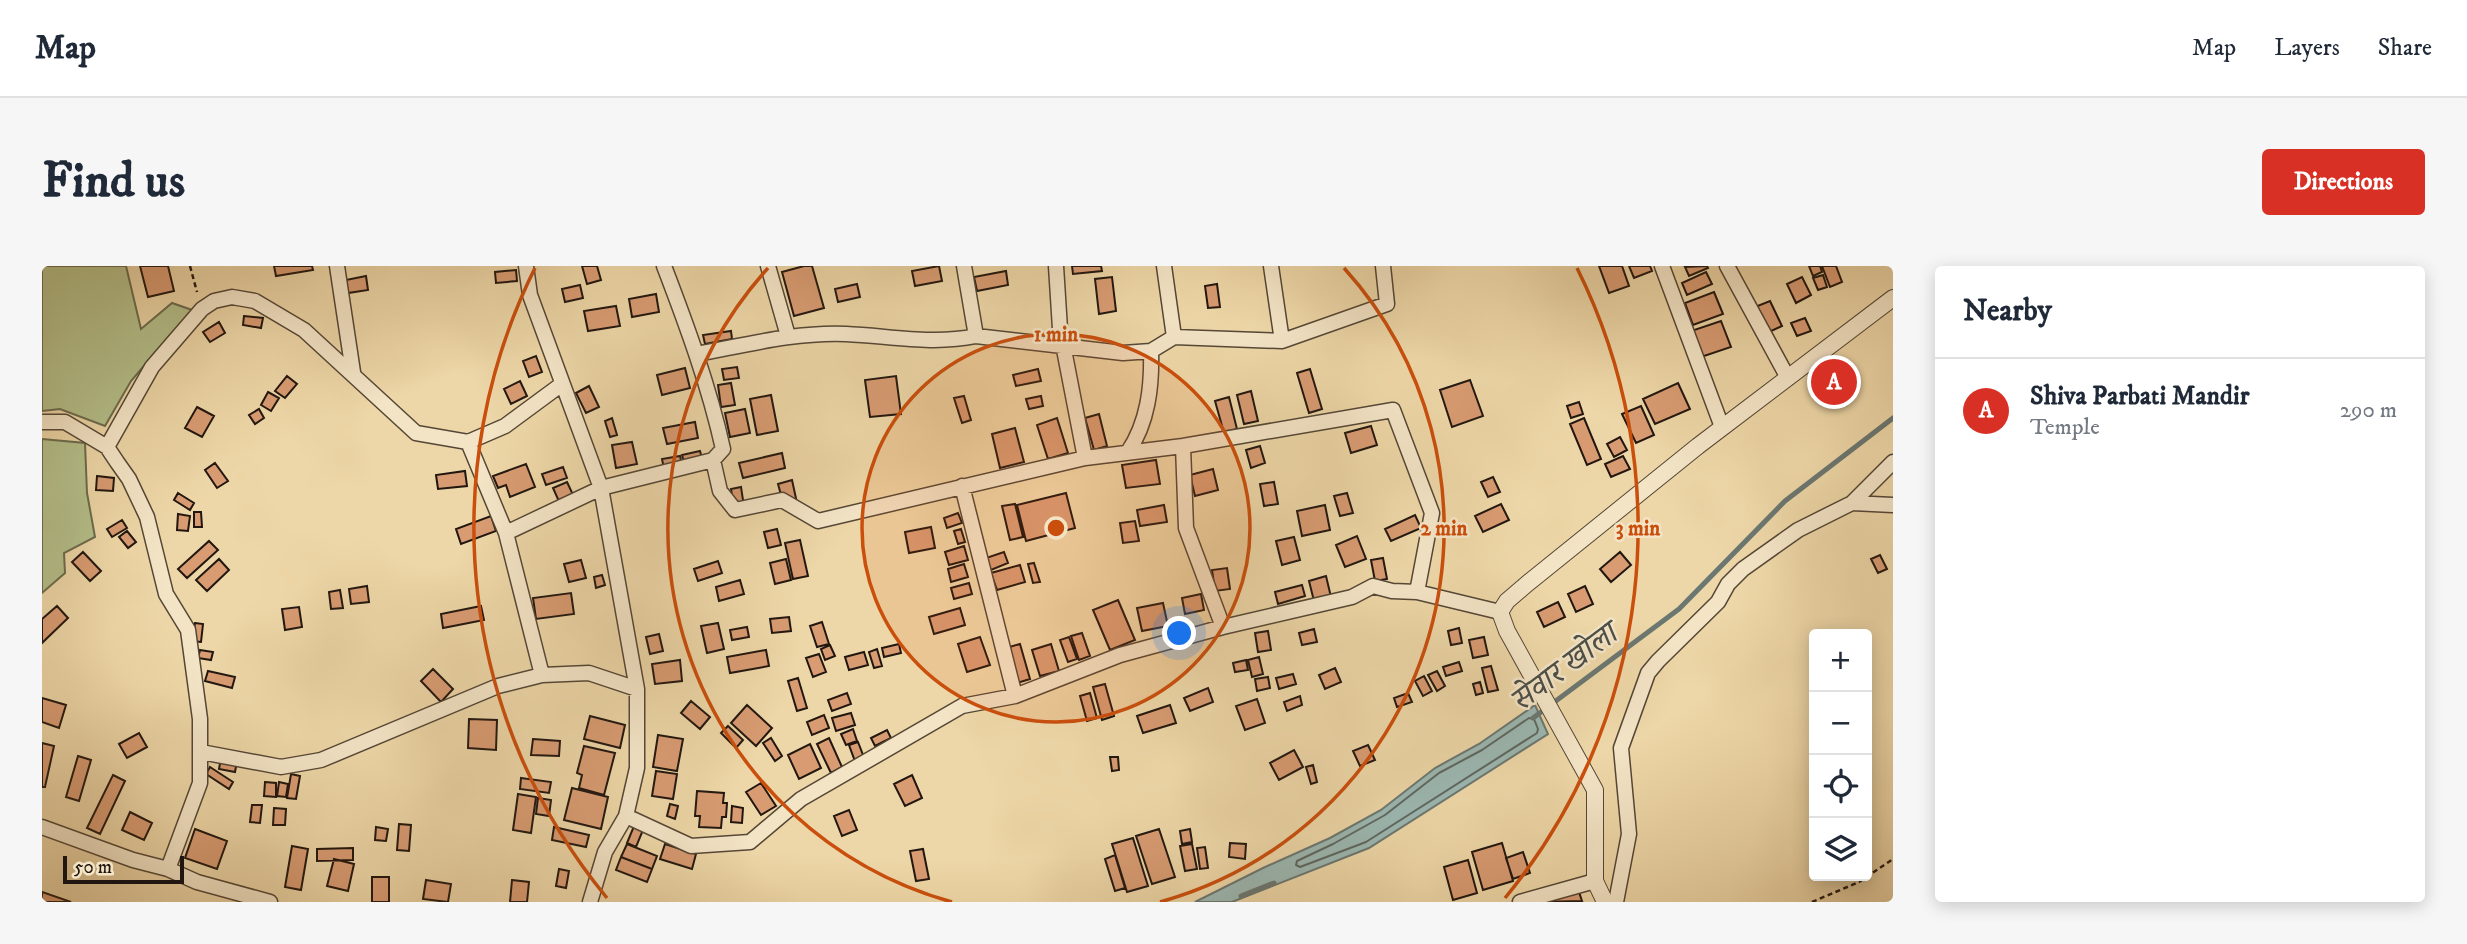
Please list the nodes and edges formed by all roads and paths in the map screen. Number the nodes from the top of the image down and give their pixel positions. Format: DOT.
graph roads {
  1 [pos="190,266"];
  2 [pos="337,266"];
  3 [pos="526,266"];
  4 [pos="664,266"];
  5 [pos="768,266"];
  6 [pos="964,266"];
  7 [pos="1056,266"];
  8 [pos="1164,266"];
  9 [pos="1271,266"];
  10 [pos="1383,266"];
  11 [pos="1662,266"];
  12 [pos="1727,266"];
  13 [pos="1893,298"];
  14 [pos="202,309"];
  15 [pos="788,336"];
  16 [pos="976,336"];
  17 [pos="1174,337"];
  18 [pos="1282,341"];
  19 [pos="1064,346"];
  20 [pos="1151,351"];
  21 [pos="696,354"];
  22 [pos="353,372"];
  23 [pos="1788,378"];
  24 [pos="562,384"];
  25 [pos="42,422"];
  26 [pos="1722,427"];
  27 [pos="468,442"];
  28 [pos="1184,446"];
  29 [pos="107,447"];
  30 [pos="1128,452"];
  31 [pos="1085,457"];
  32 [pos="713,460"];
  33 [pos="1893,462"];
  34 [pos="962,486"];
  35 [pos="601,488"];
  36 [pos="1852,503"];
  37 [pos="1893,505"];
  38 [pos="506,533"];
  39 [pos="1417,592"];
  40 [pos="1500,612"];
  41 [pos="1223,627"];
  42 [pos="542,676"];
  43 [pos="637,689"];
  44 [pos="1015,696"];
  45 [pos="201,752"];
  46 [pos="626,816"];
  47 [pos="42,827"];
  48 [pos="1893,859"];
  49 [pos="168,869"];
  50 [pos="1595,881"];
  51 [pos="270,902"];
  52 [pos="590,902"];
  53 [pos="1520,902"];
  54 [pos="1605,902"];
  55 [pos="1616,902"];
  56 [pos="1812,902"];
  1 -- 14 [label="path"];
  2 -- 22 [label="street"];
  3 -- 24 [label="street"];
  4 -- 21 [label="street"];
  5 -- 15 [label="street"];
  6 -- 16 [label="street"];
  7 -- 19 [label="street"];
  8 -- 17 [label="street"];
  9 -- 18 [label="street"];
  10 -- 18 [label="street"];
  11 -- 26 [label="street"];
  12 -- 23 [label="street"];
  13 -- 23 [label="street"];
  14 -- 22 [label="street"];
  14 -- 29 [label="street"];
  15 -- 16 [label="street"];
  15 -- 21 [label="street"];
  16 -- 19 [label="street"];
  17 -- 18 [label="street"];
  17 -- 20 [label="street"];
  19 -- 20 [label="street"];
  19 -- 31 [label="street"];
  20 -- 30 [label="street"];
  21 -- 32 [label="street"];
  22 -- 27 [label="street"];
  23 -- 26 [label="street"];
  24 -- 27 [label="street"];
  24 -- 35 [label="street"];
  25 -- 29 [label="street"];
  26 -- 40 [label="street"];
  27 -- 38 [label="street"];
  28 -- 30 [label="street"];
  28 -- 39 [label="street"];
  28 -- 41 [label="street"];
  29 -- 45 [label="street"];
  30 -- 31 [label="street"];
  31 -- 34 [label="street"];
  32 -- 34 [label="street"];
  32 -- 35 [label="street"];
  33 -- 36 [label="street"];
  34 -- 44 [label="street"];
  35 -- 38 [label="street"];
  35 -- 43 [label="street"];
  36 -- 37 [label="street"];
  36 -- 55 [label="street"];
  38 -- 42 [label="street"];
  39 -- 40 [label="street"];
  39 -- 41 [label="street"];
  40 -- 50 [label="street"];
  41 -- 44 [label="street"];
  42 -- 43 [label="street"];
  42 -- 45 [label="street"];
  43 -- 46 [label="street"];
  44 -- 46 [label="street"];
  45 -- 49 [label="street"];
  46 -- 52 [label="street"];
  47 -- 49 [label="street"];
  48 -- 56 [label="path"];
  49 -- 51 [label="street"];
  50 -- 53 [label="street"];
  50 -- 54 [label="street"];
}
